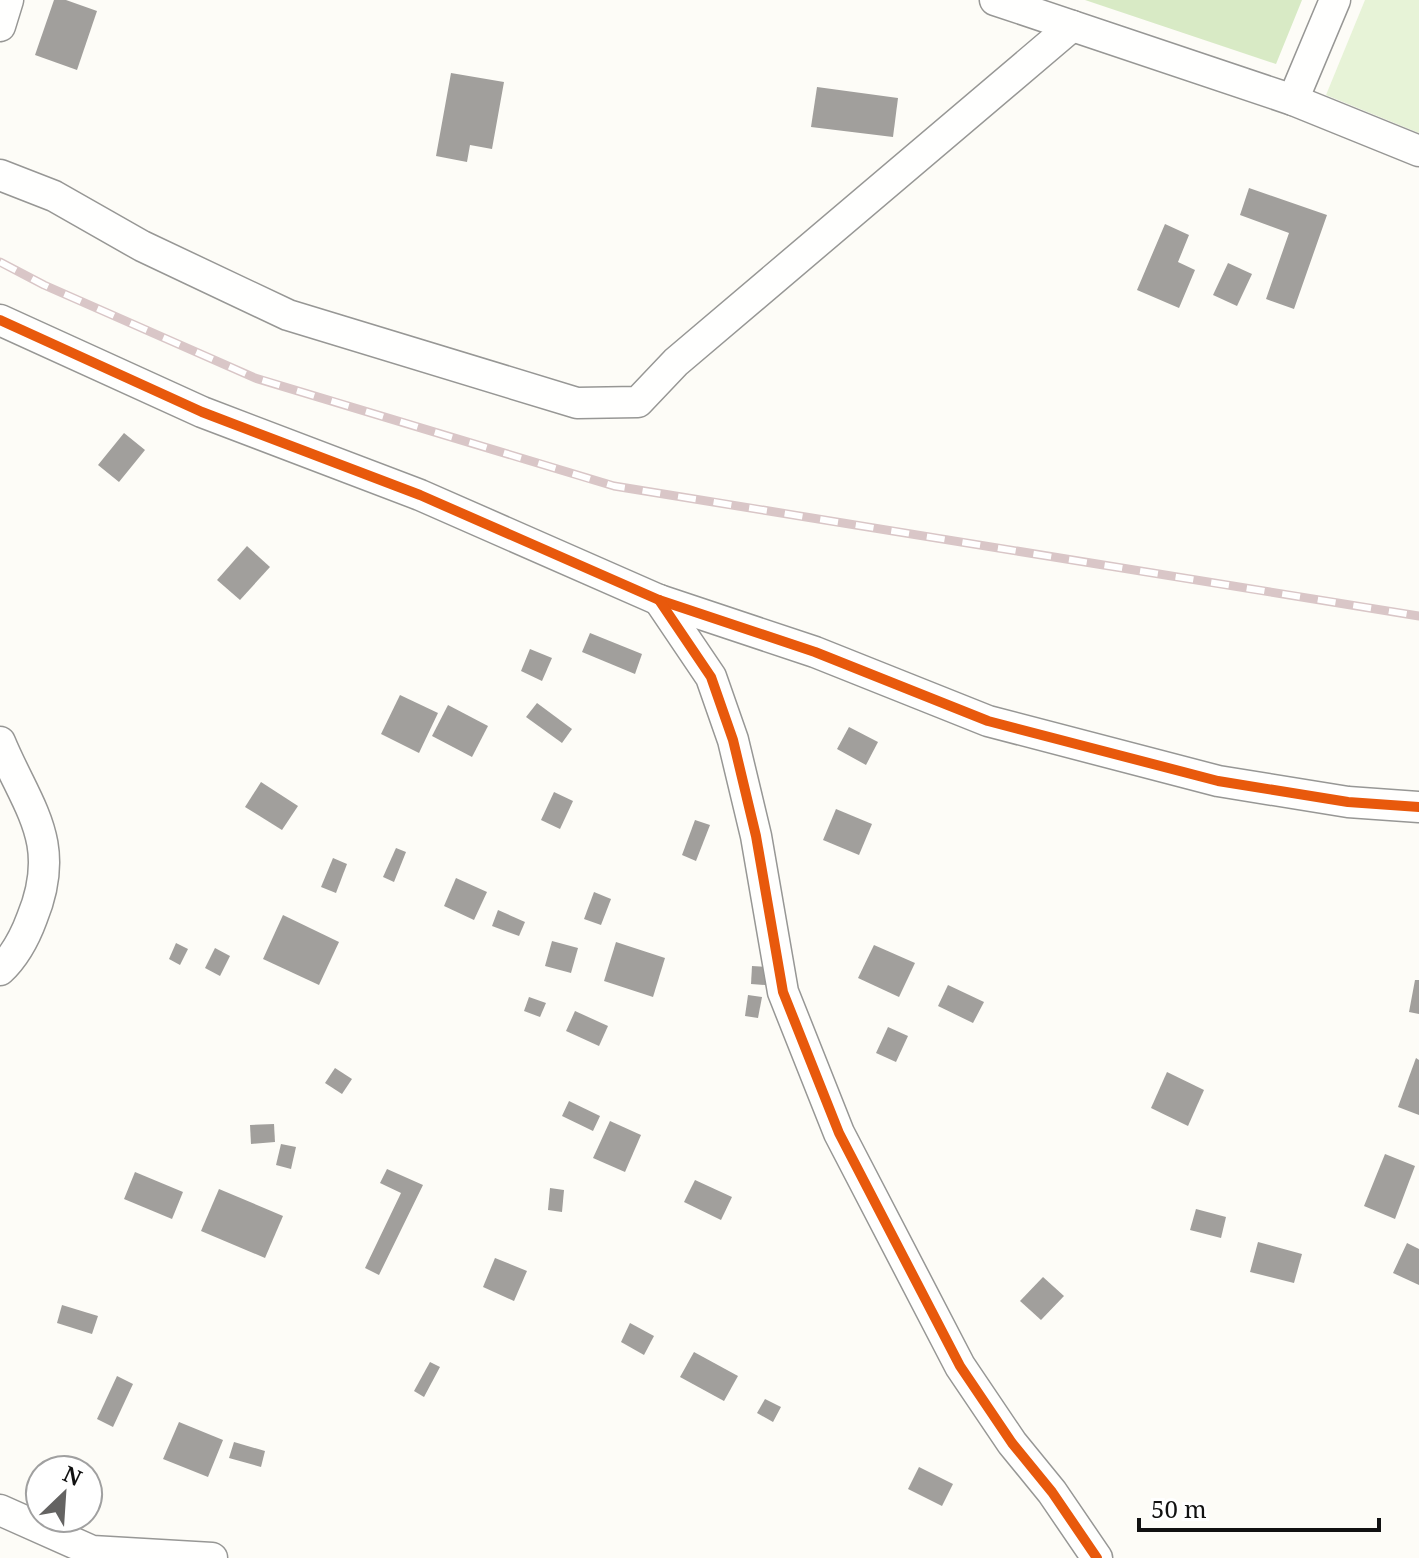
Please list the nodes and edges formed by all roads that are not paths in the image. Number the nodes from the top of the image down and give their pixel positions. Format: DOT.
graph roads {
  1 [pos="8,0"];
  2 [pos="995,0"];
  3 [pos="1335,0"];
  4 [pos="0,26"];
  5 [pos="1072,26"];
  6 [pos="1293,100"];
  7 [pos="1419,151"];
  8 [pos="0,175"];
  9 [pos="0,320"];
  10 [pos="659,600"];
  11 [pos="0,742"];
  12 [pos="1419,807"];
  13 [pos="0,970"];
  14 [pos="0,1510"];
  15 [pos="212,1558"];
  16 [pos="1097,1558"];
  1 -- 4 [label="street"];
  2 -- 5 [label="street"];
  3 -- 6 [label="street"];
  5 -- 6 [label="street"];
  5 -- 8 [label="street"];
  6 -- 7 [label="street"];
  9 -- 10 [label="street"];
  10 -- 12 [label="street"];
  10 -- 16 [label="street"];
  11 -- 13 [label="street"];
  14 -- 15 [label="street"];
}
